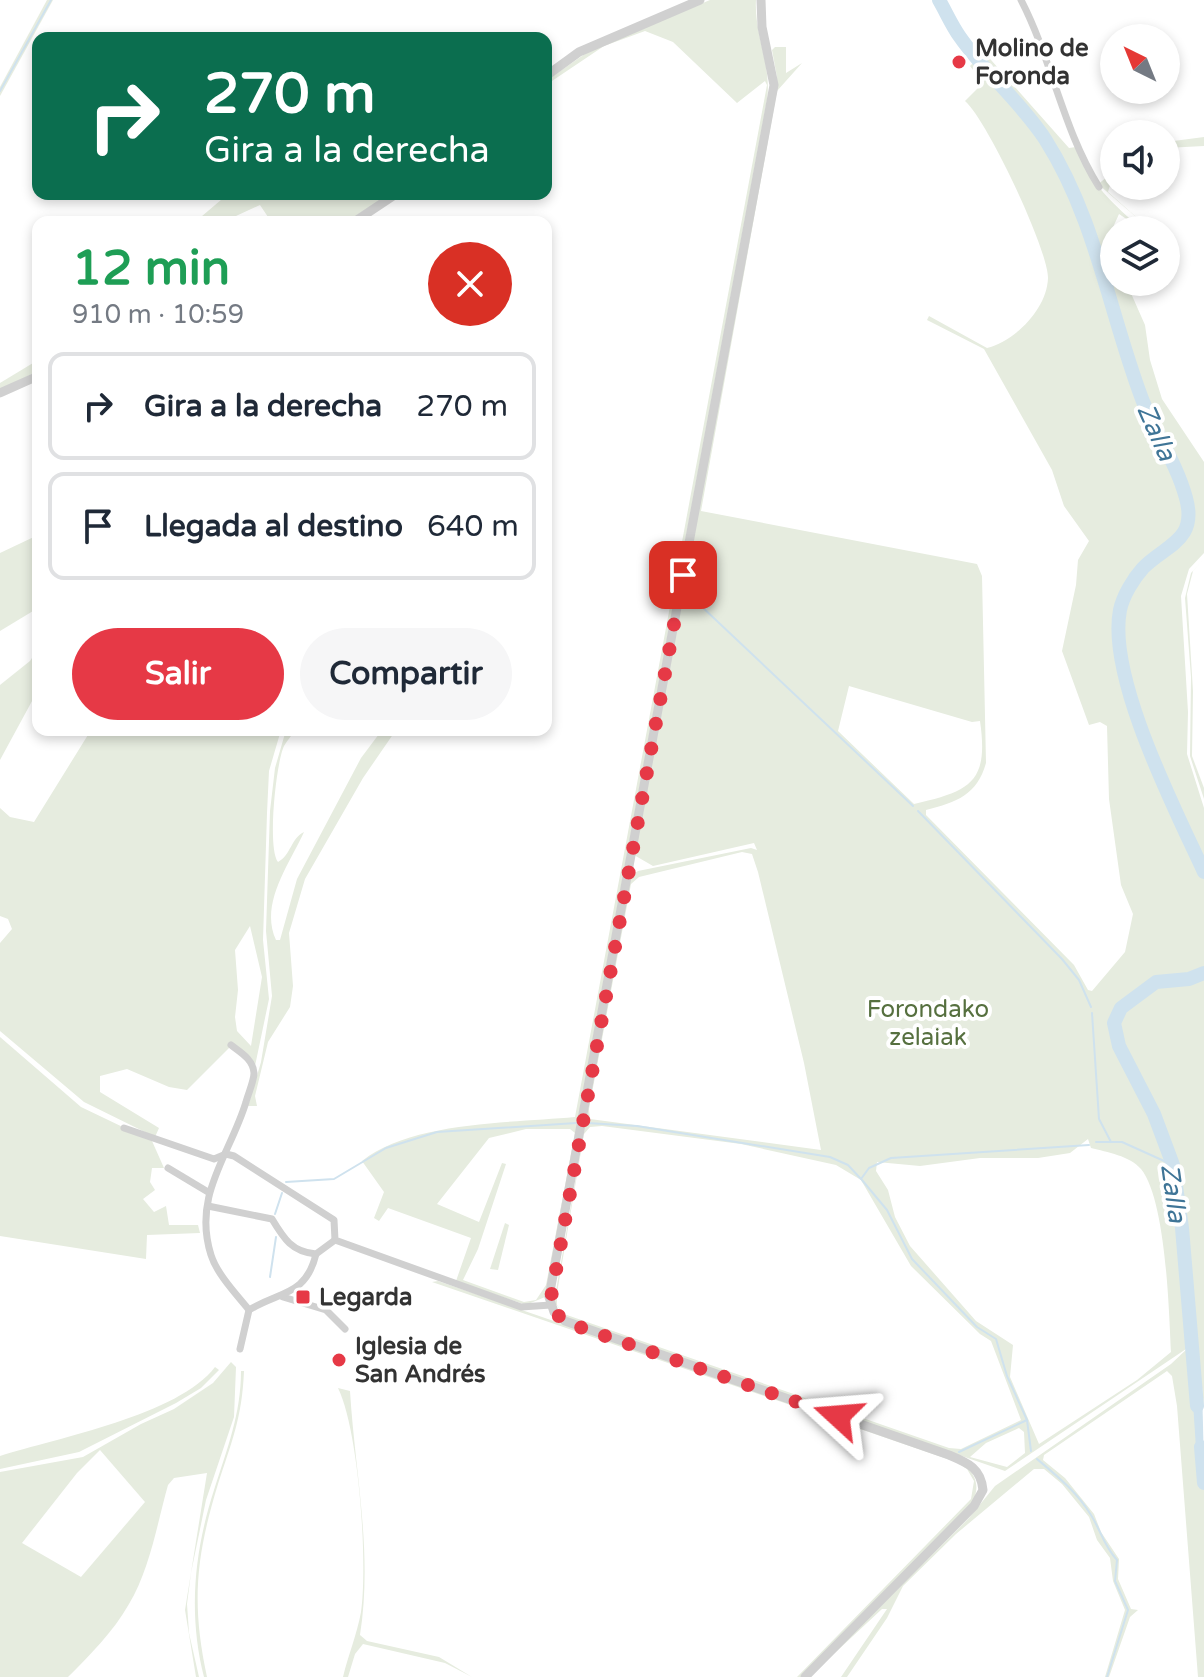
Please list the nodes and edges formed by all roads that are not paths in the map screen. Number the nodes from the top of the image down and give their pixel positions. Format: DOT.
graph roads {
  1 [pos="700,0"];
  2 [pos="761,0"];
  3 [pos="1021,0"];
  4 [pos="552,72"];
  5 [pos="1099,187"];
  6 [pos="387,200"];
  7 [pos="363,216"];
  8 [pos="32,379"];
  9 [pos="0,393"];
  10 [pos="231,1045"];
  11 [pos="124,1128"];
  12 [pos="226,1154"];
  13 [pos="168,1168"];
  14 [pos="208,1192"];
  15 [pos="208,1206"];
  16 [pos="335,1240"];
  17 [pos="316,1254"];
  18 [pos="281,1297"];
  19 [pos="551,1305"];
  20 [pos="249,1310"];
  21 [pos="345,1329"];
  22 [pos="240,1349"];
  23 [pos="805,1677"];
  1 -- 4 [label="street"];
  2 -- 19 [label="street"];
  3 -- 5 [label="street"];
  6 -- 7 [label="street"];
  8 -- 9 [label="street"];
  10 -- 12 [label="street"];
  11 -- 12 [label="street"];
  12 -- 14 [label="street"];
  12 -- 16 [label="street"];
  13 -- 14 [label="street"];
  14 -- 15 [label="street"];
  15 -- 17 [label="street"];
  15 -- 20 [label="street"];
  16 -- 17 [label="street"];
  16 -- 19 [label="street"];
  17 -- 18 [label="street"];
  18 -- 20 [label="street"];
  18 -- 21 [label="street"];
  19 -- 23 [label="street"];
  20 -- 22 [label="street"];
}
